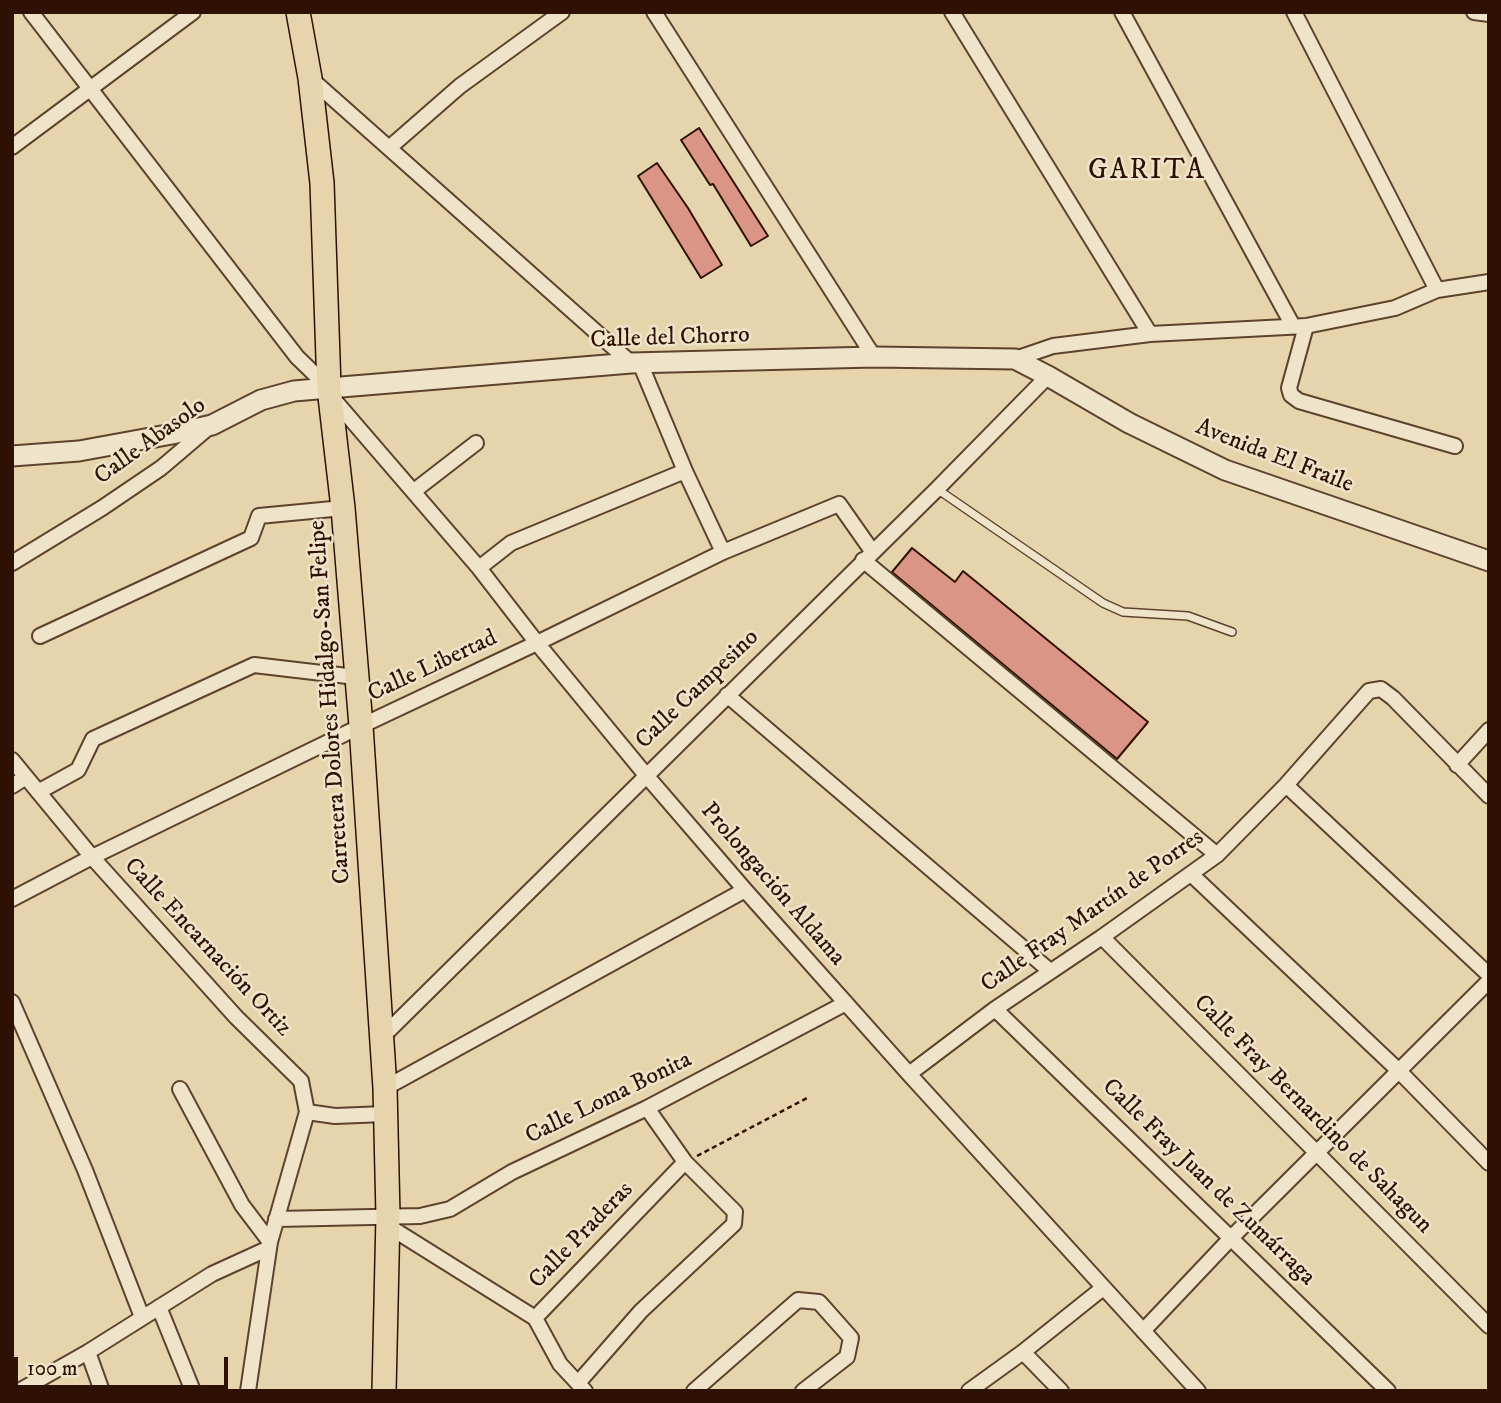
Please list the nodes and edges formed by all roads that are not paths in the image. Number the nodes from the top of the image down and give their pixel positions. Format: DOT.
graph roads {
  1 [pos="31,12"];
  2 [pos="193,12"];
  3 [pos="298,12"];
  4 [pos="562,12"];
  5 [pos="654,12"];
  6 [pos="952,12"];
  7 [pos="1122,12"];
  8 [pos="1294,12"];
  9 [pos="1474,12"];
  10 [pos="1489,14"];
  11 [pos="310,79"];
  12 [pos="89,88"];
  13 [pos="12,147"];
  14 [pos="389,148"];
  15 [pos="1489,282"];
  16 [pos="1437,290"];
  17 [pos="1299,326"];
  18 [pos="1150,334"];
  19 [pos="874,358"];
  20 [pos="1014,359"];
  21 [pos="636,363"];
  22 [pos="1048,376"];
  23 [pos="329,391"];
  24 [pos="212,425"];
  25 [pos="476,443"];
  26 [pos="1455,446"];
  27 [pos="12,456"];
  28 [pos="685,471"];
  29 [pos="937,489"];
  30 [pos="414,491"];
  31 [pos="343,508"];
  32 [pos="723,552"];
  33 [pos="868,555"];
  34 [pos="1489,561"];
  35 [pos="12,563"];
  36 [pos="479,568"];
  37 [pos="1232,632"];
  38 [pos="40,636"];
  39 [pos="537,643"];
  40 [pos="356,677"];
  41 [pos="727,695"];
  42 [pos="360,726"];
  43 [pos="1489,730"];
  44 [pos="12,760"];
  45 [pos="1457,765"];
  46 [pos="645,774"];
  47 [pos="26,777"];
  48 [pos="1286,785"];
  49 [pos="12,786"];
  50 [pos="38,792"];
  51 [pos="1489,796"];
  52 [pos="1217,855"];
  53 [pos="92,857"];
  54 [pos="1191,874"];
  55 [pos="745,890"];
  56 [pos="12,899"];
  57 [pos="1102,937"];
  58 [pos="1050,971"];
  59 [pos="1489,978"];
  60 [pos="12,1002"];
  61 [pos="846,1003"];
  62 [pos="995,1009"];
  63 [pos="381,1038"];
  64 [pos="1399,1071"];
  65 [pos="908,1074"];
  66 [pos="385,1088"];
  67 [pos="180,1089"];
  68 [pos="647,1108"];
  69 [pos="307,1112"];
  70 [pos="384,1114"];
  71 [pos="1316,1152"];
  72 [pos="685,1163"];
  73 [pos="1489,1163"];
  74 [pos="276,1219"];
  75 [pos="388,1221"];
  76 [pos="1232,1237"];
  77 [pos="270,1245"];
  78 [pos="1103,1288"];
  79 [pos="159,1307"];
  80 [pos="142,1317"];
  81 [pos="535,1318"];
  82 [pos="1489,1326"];
  83 [pos="1143,1331"];
  84 [pos="88,1352"];
  85 [pos="1023,1352"];
  86 [pos="582,1387"];
  87 [pos="19,1391"];
  88 [pos="102,1391"];
  89 [pos="193,1391"];
  90 [pos="248,1391"];
  91 [pos="384,1391"];
  92 [pos="694,1391"];
  93 [pos="803,1391"];
  94 [pos="969,1391"];
  95 [pos="1061,1391"];
  96 [pos="1198,1391"];
  97 [pos="1388,1391"];
  1 -- 12 [label="street, Prolongación Aldama"];
  2 -- 12 [label="street"];
  3 -- 11 [label="main road, Carretera Dolores Hidalgo-San Felipe"];
  4 -- 14 [label="street"];
  5 -- 19 [label="street"];
  6 -- 18 [label="street"];
  7 -- 17 [label="street"];
  8 -- 16 [label="street"];
  9 -- 10 [label="street"];
  11 -- 14 [label="street"];
  11 -- 23 [label="main road, Carretera Dolores Hidalgo-San Felipe"];
  12 -- 13 [label="street"];
  12 -- 23 [label="street, Prolongación Aldama"];
  14 -- 21 [label="street"];
  15 -- 16 [label="street"];
  16 -- 17 [label="street"];
  17 -- 18 [label="street"];
  17 -- 26 [label="street"];
  18 -- 20 [label="street"];
  19 -- 20 [label="street, Calle del Chorro"];
  19 -- 21 [label="street, Calle del Chorro"];
  20 -- 22 [label="street, Avenida El Fraile"];
  21 -- 23 [label="street, Calle del Chorro"];
  21 -- 28 [label="street"];
  22 -- 29 [label="street, Calle Campesino"];
  22 -- 34 [label="street, Avenida El Fraile"];
  23 -- 24 [label="street, Calle Abasolo"];
  23 -- 30 [label="street, Prolongación Aldama"];
  23 -- 31 [label="main road, Carretera Dolores Hidalgo-San Felipe"];
  24 -- 27 [label="street"];
  24 -- 35 [label="street, Calle Abasolo"];
  25 -- 30 [label="street"];
  28 -- 32 [label="street"];
  28 -- 36 [label="street"];
  29 -- 33 [label="street, Calle Campesino"];
  29 -- 37 [label="lane"];
  30 -- 36 [label="street, Prolongación Aldama"];
  31 -- 38 [label="street"];
  31 -- 40 [label="main road, Carretera Dolores Hidalgo-San Felipe"];
  32 -- 33 [label="street, Calle Libertad"];
  32 -- 39 [label="street, Calle Libertad"];
  33 -- 41 [label="street, Calle Campesino"];
  33 -- 52 [label="street"];
  36 -- 39 [label="street, Prolongación Aldama"];
  39 -- 42 [label="street, Calle Libertad"];
  39 -- 46 [label="street, Prolongación Aldama"];
  40 -- 42 [label="main road, Carretera Dolores Hidalgo-San Felipe"];
  40 -- 50 [label="street"];
  41 -- 46 [label="street, Calle Campesino"];
  41 -- 58 [label="street"];
  42 -- 53 [label="street, Calle Libertad"];
  42 -- 63 [label="main road, Carretera Dolores Hidalgo-San Felipe"];
  43 -- 45 [label="street"];
  44 -- 47 [label="street, Calle Encarnación Ortiz"];
  45 -- 48 [label="street, Calle Fray Martín de Porres"];
  45 -- 51 [label="street"];
  46 -- 55 [label="street, Prolongación Aldama"];
  46 -- 63 [label="street, Calle Campesino"];
  47 -- 49 [label="street"];
  47 -- 50 [label="street, Calle Encarnación Ortiz"];
  48 -- 52 [label="street, Calle Fray Martín de Porres"];
  48 -- 59 [label="street"];
  50 -- 53 [label="street, Calle Encarnación Ortiz"];
  52 -- 54 [label="street, Calle Fray Martín de Porres"];
  53 -- 56 [label="street, Calle Libertad"];
  53 -- 69 [label="street, Calle Encarnación Ortiz"];
  54 -- 57 [label="street, Calle Fray Martín de Porres"];
  54 -- 64 [label="street"];
  55 -- 61 [label="street, Prolongación Aldama"];
  55 -- 66 [label="street"];
  57 -- 58 [label="street, Calle Fray Martín de Porres"];
  57 -- 71 [label="street, Calle Fray Bernardino de Sahagun"];
  58 -- 62 [label="street, Calle Fray Martín de Porres"];
  59 -- 64 [label="street"];
  60 -- 80 [label="street"];
  61 -- 65 [label="street, Prolongación Aldama"];
  61 -- 68 [label="street, Calle Loma Bonita"];
  62 -- 65 [label="street, Calle Fray Martín de Porres"];
  62 -- 76 [label="street, Calle Fray Juan de Zumárraga"];
  63 -- 66 [label="main road, Carretera Dolores Hidalgo-San Felipe"];
  64 -- 71 [label="street"];
  64 -- 73 [label="street"];
  65 -- 78 [label="street, Prolongación Aldama"];
  66 -- 70 [label="main road, Carretera Dolores Hidalgo-San Felipe"];
  67 -- 77 [label="street"];
  68 -- 72 [label="street"];
  68 -- 75 [label="street, Calle Loma Bonita"];
  69 -- 70 [label="street"];
  69 -- 74 [label="street"];
  70 -- 75 [label="main road, Carretera Dolores Hidalgo-San Felipe"];
  71 -- 76 [label="street"];
  71 -- 82 [label="street, Calle Fray Bernardino de Sahagun"];
  72 -- 81 [label="street, Calle Praderas"];
  72 -- 86 [label="street"];
  74 -- 75 [label="street, Calle Loma Bonita"];
  74 -- 77 [label="street"];
  75 -- 81 [label="street, Calle Praderas"];
  75 -- 91 [label="main road, Carretera Dolores Hidalgo-San Felipe"];
  76 -- 83 [label="street"];
  76 -- 97 [label="street, Calle Fray Juan de Zumárraga"];
  77 -- 79 [label="street"];
  77 -- 90 [label="street"];
  78 -- 83 [label="street, Prolongación Aldama"];
  78 -- 85 [label="street"];
  79 -- 80 [label="street"];
  79 -- 89 [label="street"];
  80 -- 84 [label="street"];
  81 -- 86 [label="street"];
  83 -- 96 [label="street, Prolongación Aldama"];
  84 -- 87 [label="street"];
  84 -- 88 [label="street"];
  85 -- 94 [label="street"];
  85 -- 95 [label="street"];
  92 -- 93 [label="street"];
}
